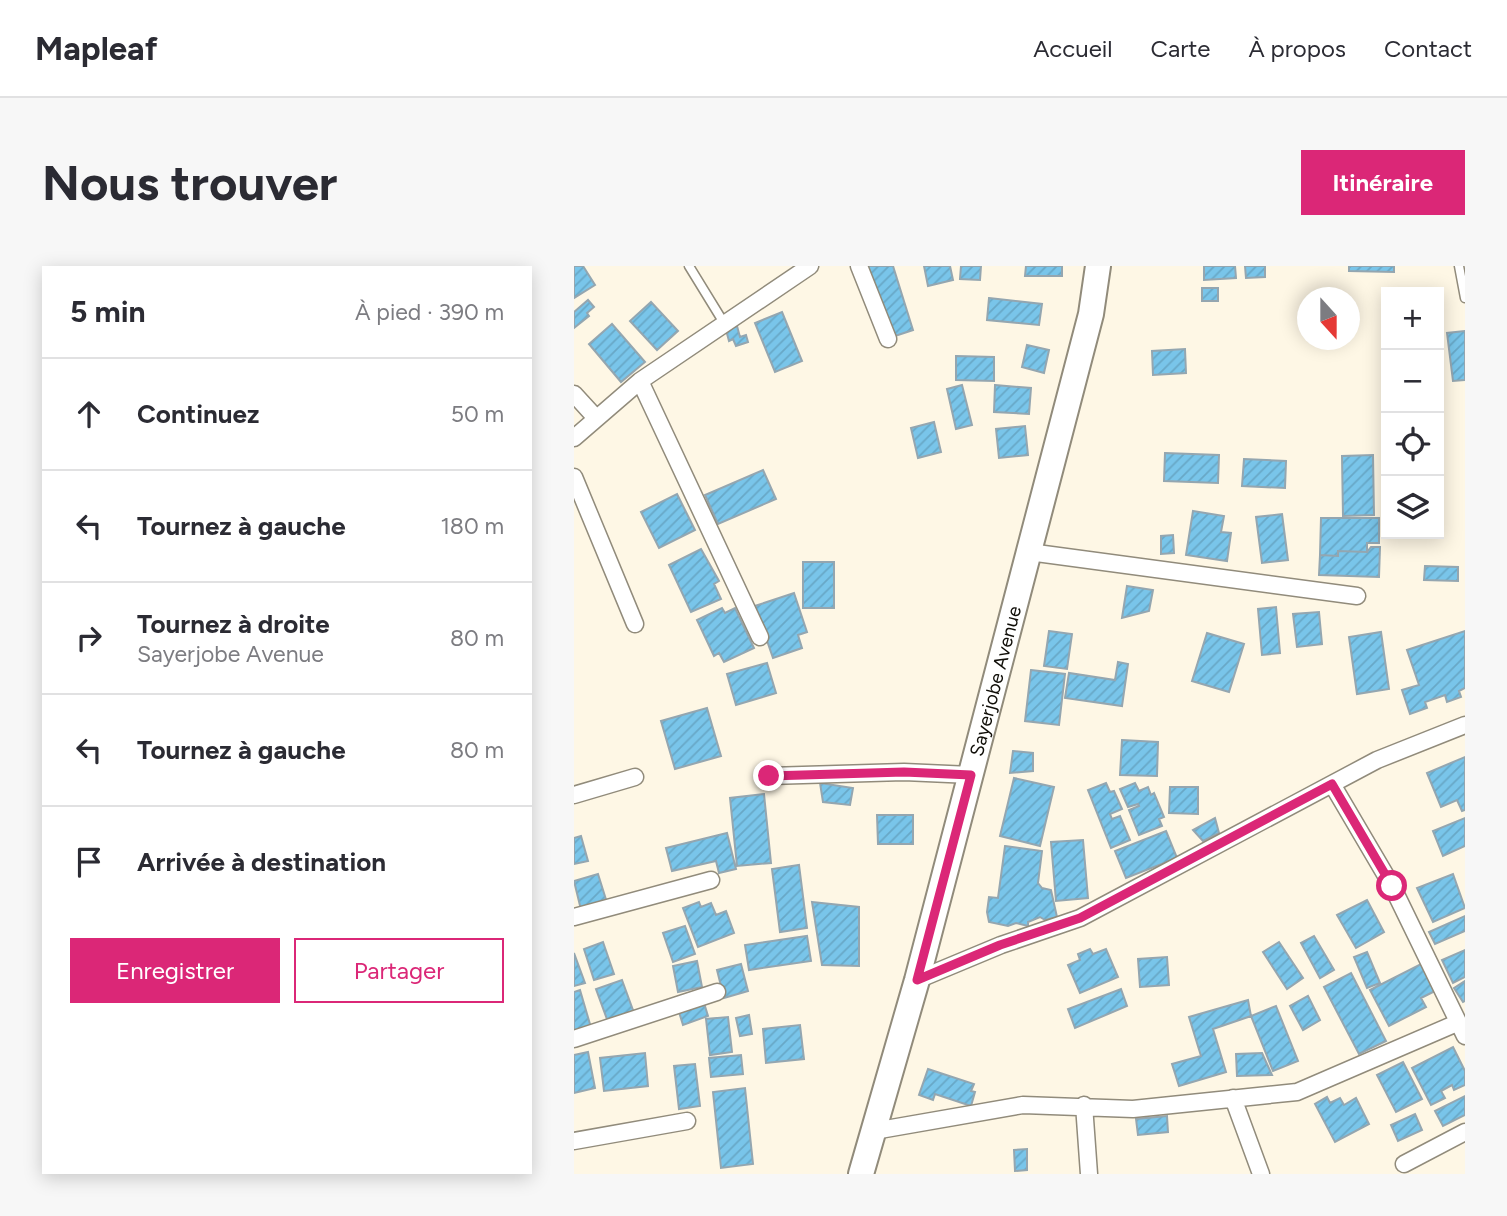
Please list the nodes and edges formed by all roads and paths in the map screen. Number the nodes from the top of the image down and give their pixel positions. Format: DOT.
graph roads {
  1 [pos="688,266"];
  2 [pos="810,266"];
  3 [pos="859,266"];
  4 [pos="1098,266"];
  5 [pos="1459,266"];
  6 [pos="1465,298"];
  7 [pos="724,323"];
  8 [pos="888,339"];
  9 [pos="640,381"];
  10 [pos="574,394"];
  11 [pos="596,418"];
  12 [pos="574,438"];
  13 [pos="574,477"];
  14 [pos="1029,552"];
  15 [pos="1357,596"];
  16 [pos="635,625"];
  17 [pos="760,637"];
  18 [pos="1465,725"];
  19 [pos="971,775"];
  20 [pos="769,776"];
  21 [pos="635,777"];
  22 [pos="1332,784"];
  23 [pos="574,795"];
  24 [pos="711,880"];
  25 [pos="574,917"];
  26 [pos="917,980"];
  27 [pos="717,992"];
  28 [pos="1461,1029"];
  29 [pos="574,1039"];
  30 [pos="1233,1098"];
  31 [pos="1084,1105"];
  32 [pos="687,1121"];
  33 [pos="874,1131"];
  34 [pos="1465,1132"];
  35 [pos="574,1141"];
  36 [pos="1404,1164"];
  37 [pos="861,1174"];
  38 [pos="1089,1174"];
  39 [pos="1261,1174"];
  1 -- 7 [label="lane"];
  2 -- 7 [label="street"];
  3 -- 8 [label="street"];
  4 -- 14 [label="main road, Sayerjobe Avenue"];
  5 -- 6 [label="lane"];
  7 -- 9 [label="street"];
  9 -- 11 [label="street"];
  9 -- 17 [label="street"];
  10 -- 11 [label="street"];
  11 -- 12 [label="street"];
  13 -- 16 [label="street"];
  14 -- 15 [label="street"];
  14 -- 19 [label="main road, Sayerjobe Avenue"];
  18 -- 22 [label="street"];
  19 -- 20 [label="street"];
  19 -- 26 [label="main road, Sayerjobe Avenue"];
  21 -- 23 [label="street"];
  22 -- 26 [label="street"];
  22 -- 28 [label="street"];
  24 -- 25 [label="street"];
  26 -- 33 [label="main road, Sayerjobe Avenue"];
  27 -- 29 [label="street"];
  28 -- 30 [label="street"];
  30 -- 31 [label="street"];
  30 -- 39 [label="street"];
  31 -- 33 [label="street"];
  31 -- 38 [label="street"];
  32 -- 35 [label="street"];
  33 -- 37 [label="main road, Sayerjobe Avenue"];
  34 -- 36 [label="street"];
}
